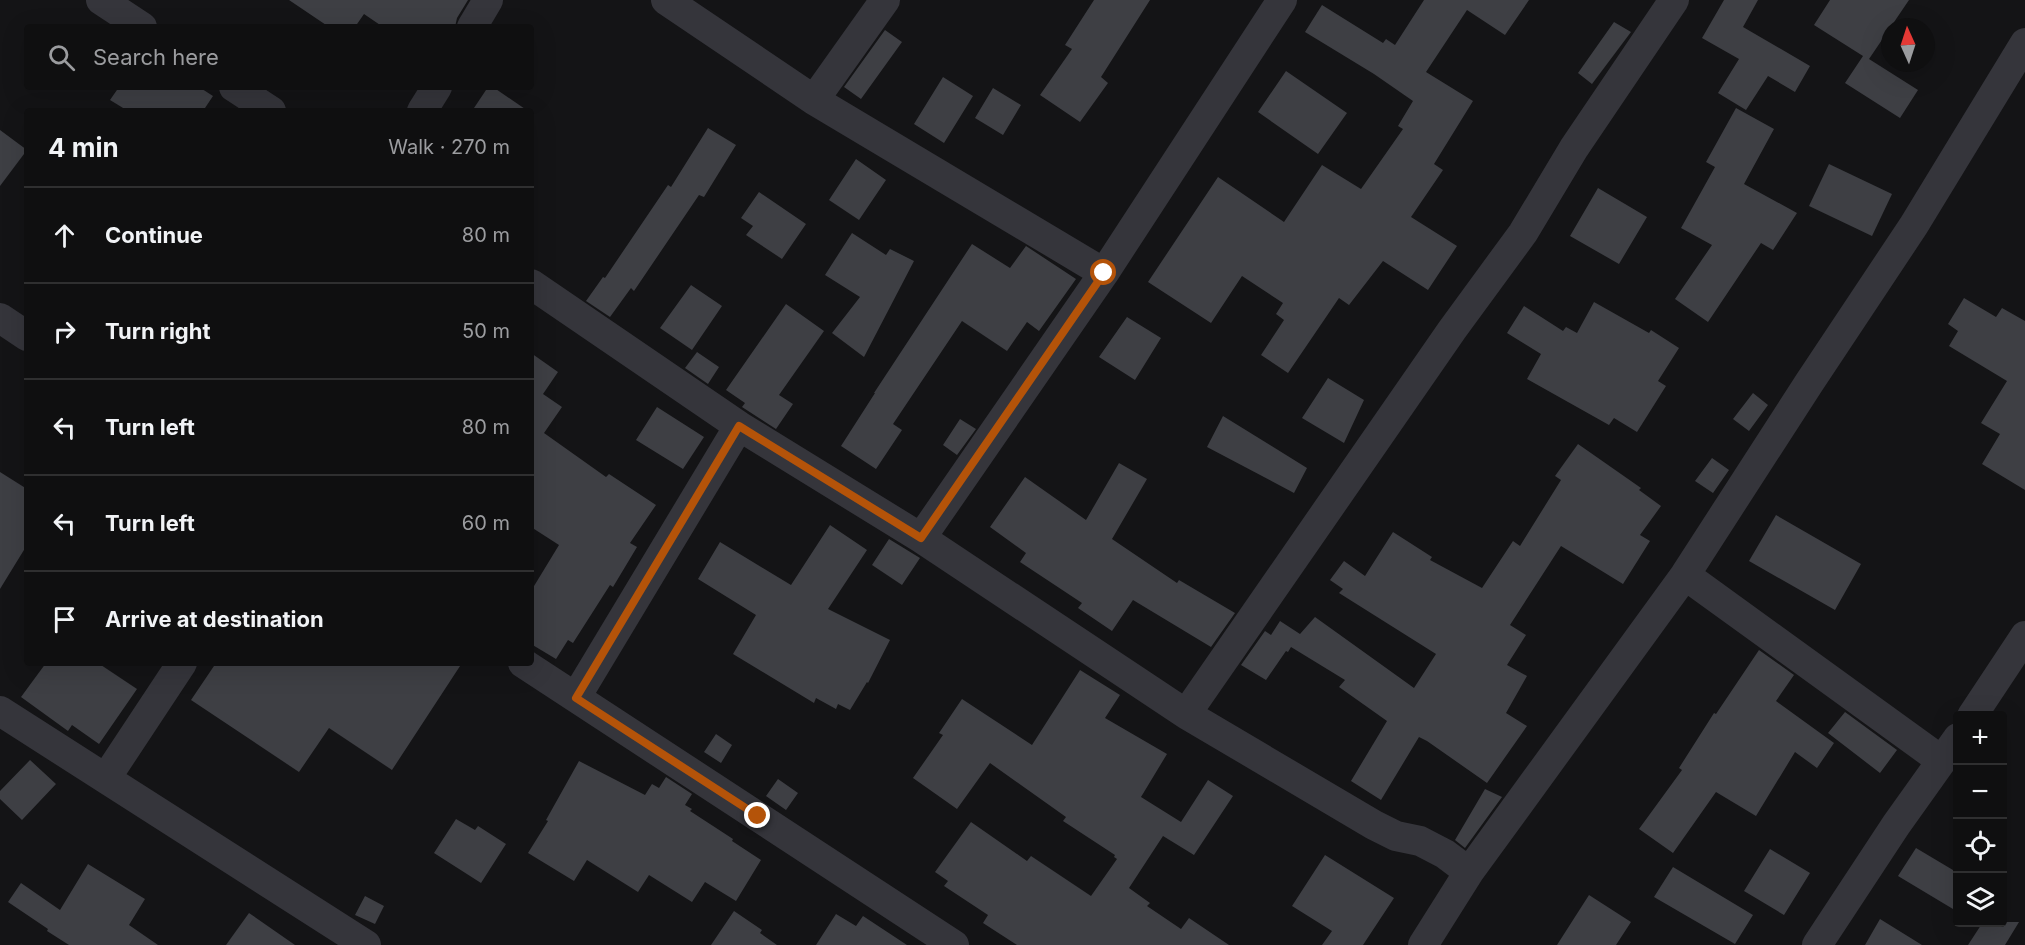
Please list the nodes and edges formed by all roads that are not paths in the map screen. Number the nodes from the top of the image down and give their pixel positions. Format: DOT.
graph roads {
  1 [pos="101,0"];
  2 [pos="488,0"];
  3 [pos="666,0"];
  4 [pos="885,0"];
  5 [pos="1282,0"];
  6 [pos="1674,0"];
  7 [pos="137,24"];
  8 [pos="474,24"];
  9 [pos="2025,43"];
  10 [pos="239,90"];
  11 [pos="435,90"];
  12 [pos="814,100"];
  13 [pos="266,108"];
  14 [pos="424,108"];
  15 [pos="1104,273"];
  16 [pos="534,286"];
  17 [pos="0,318"];
  18 [pos="24,334"];
  19 [pos="739,426"];
  20 [pos="921,538"];
  21 [pos="1685,575"];
  22 [pos="2025,636"];
  23 [pos="180,666"];
  24 [pos="528,666"];
  25 [pos="576,698"];
  26 [pos="0,711"];
  27 [pos="1975,711"];
  28 [pos="1186,714"];
  29 [pos="1950,749"];
  30 [pos="106,778"];
  31 [pos="1469,872"];
  32 [pos="366,945"];
  33 [pos="954,945"];
  34 [pos="1423,945"];
  35 [pos="1817,945"];
  1 -- 7 [label="street"];
  2 -- 8 [label="street"];
  3 -- 12 [label="street"];
  4 -- 12 [label="street"];
  5 -- 15 [label="street"];
  6 -- 28 [label="street"];
  9 -- 21 [label="street"];
  10 -- 13 [label="street"];
  11 -- 14 [label="street"];
  12 -- 15 [label="street"];
  15 -- 20 [label="street"];
  16 -- 19 [label="street"];
  17 -- 18 [label="street"];
  19 -- 20 [label="street"];
  19 -- 25 [label="street"];
  20 -- 28 [label="street"];
  21 -- 29 [label="street"];
  21 -- 31 [label="street"];
  22 -- 27 [label="street"];
  23 -- 30 [label="street"];
  24 -- 25 [label="street"];
  25 -- 33 [label="street"];
  26 -- 30 [label="street"];
  28 -- 31 [label="street"];
  29 -- 35 [label="street"];
  30 -- 32 [label="street"];
  31 -- 34 [label="street"];
}
